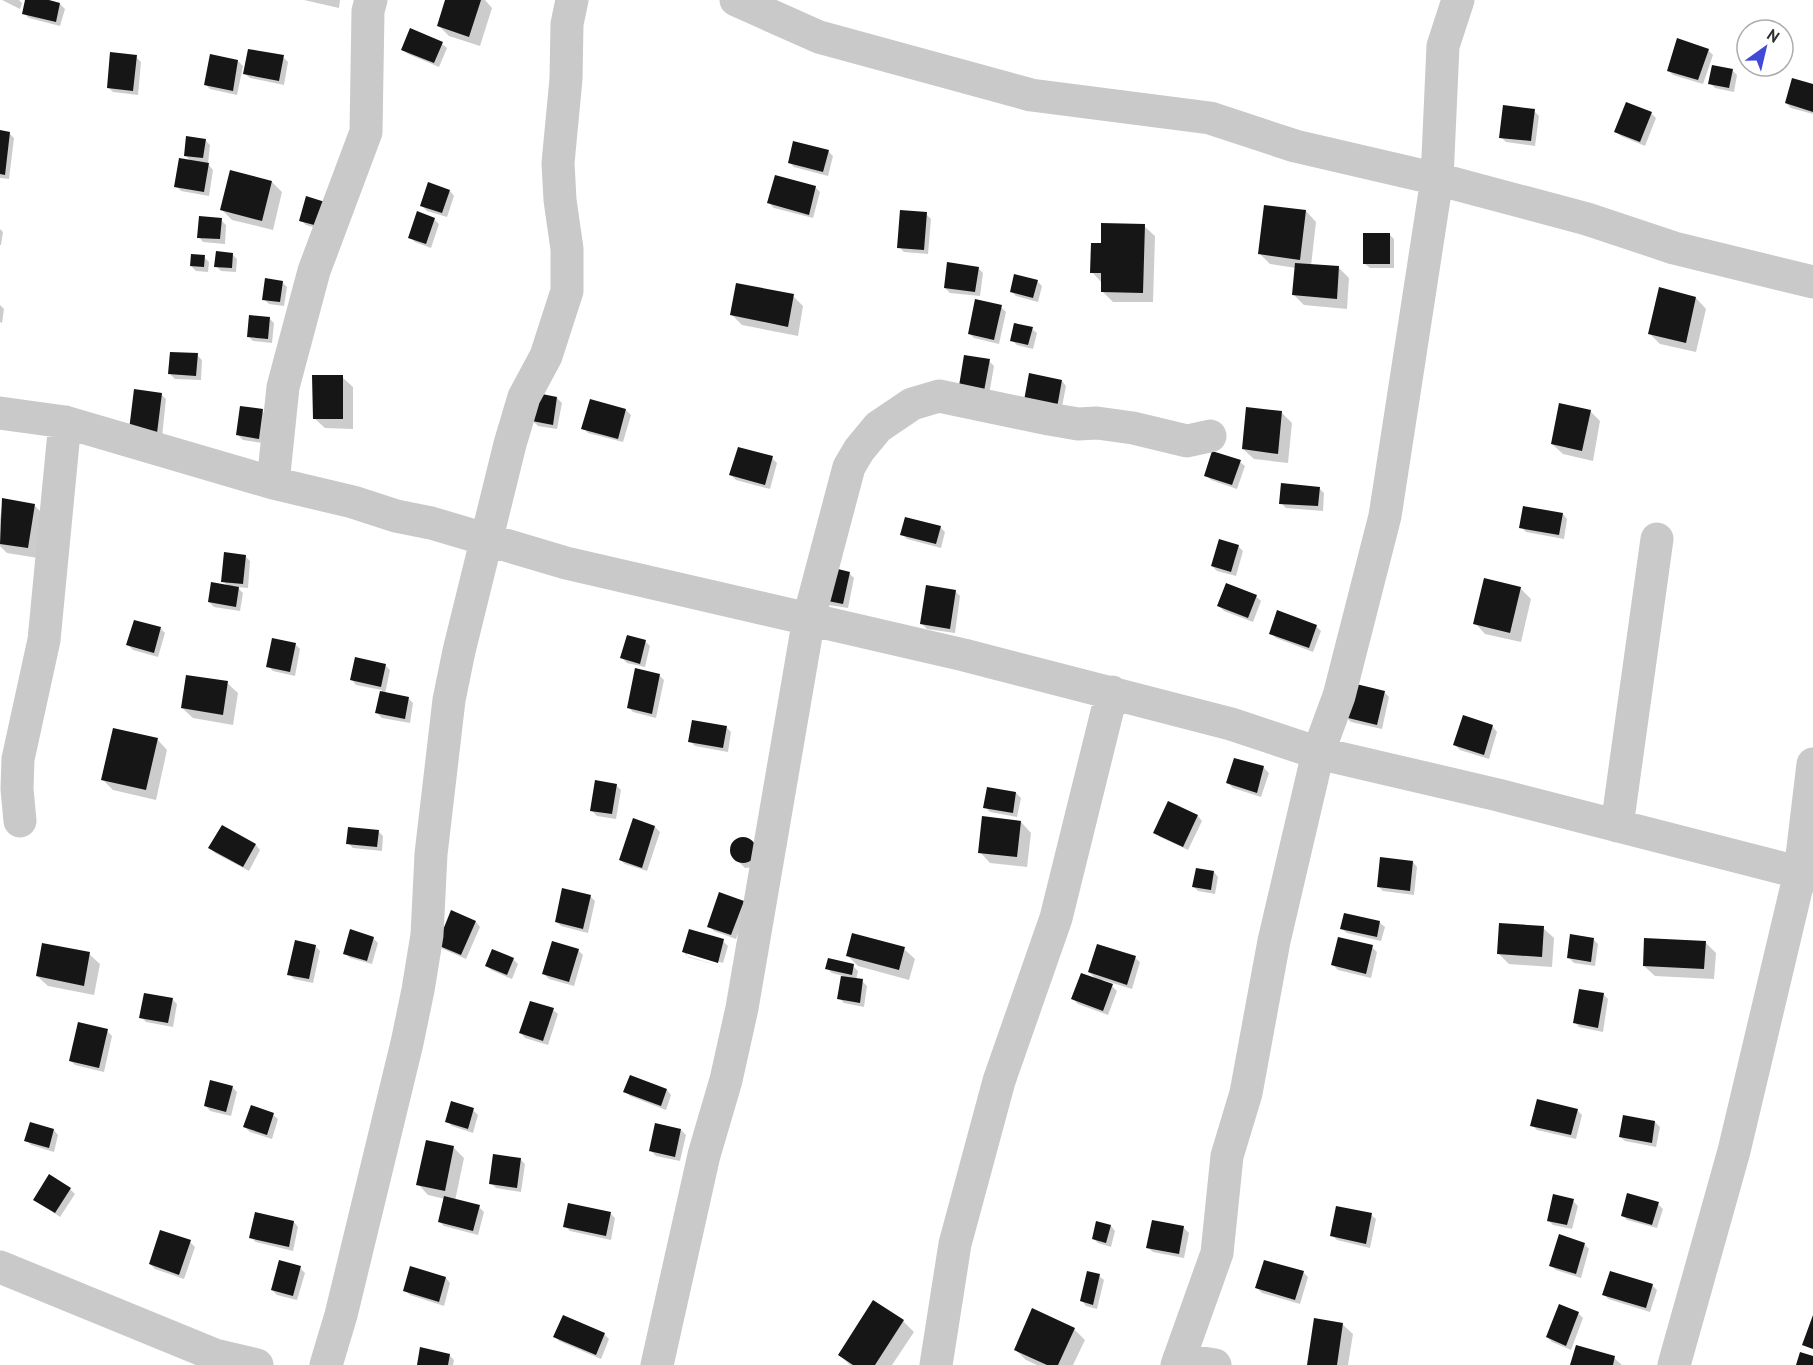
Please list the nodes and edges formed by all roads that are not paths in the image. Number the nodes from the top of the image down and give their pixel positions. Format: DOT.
graph roads {
  1 [pos="371,0"];
  2 [pos="572,0"];
  3 [pos="736,0"];
  4 [pos="1458,0"];
  5 [pos="1437,179"];
  6 [pos="1813,282"];
  7 [pos="0,413"];
  8 [pos="65,422"];
  9 [pos="1210,436"];
  10 [pos="273,483"];
  11 [pos="486,539"];
  12 [pos="1657,539"];
  13 [pos="809,618"];
  14 [pos="1112,692"];
  15 [pos="1318,753"];
  16 [pos="1813,764"];
  17 [pos="20,821"];
  18 [pos="1617,826"];
  19 [pos="1807,874"];
  20 [pos="0,1267"];
  21 [pos="1178,1362"];
  22 [pos="257,1365"];
  23 [pos="326,1365"];
  24 [pos="657,1365"];
  25 [pos="936,1365"];
  26 [pos="1215,1365"];
  27 [pos="1674,1365"];
  1 -- 10 [label="street"];
  2 -- 11 [label="street"];
  3 -- 5 [label="street"];
  4 -- 5 [label="street"];
  5 -- 6 [label="street"];
  5 -- 15 [label="street"];
  7 -- 8 [label="street"];
  8 -- 10 [label="street"];
  8 -- 17 [label="street"];
  9 -- 13 [label="street"];
  10 -- 11 [label="street"];
  11 -- 13 [label="street"];
  11 -- 23 [label="street"];
  12 -- 18 [label="street"];
  13 -- 14 [label="street"];
  13 -- 24 [label="street"];
  14 -- 15 [label="street"];
  14 -- 25 [label="street"];
  15 -- 18 [label="street"];
  15 -- 21 [label="street"];
  16 -- 19 [label="street"];
  18 -- 19 [label="street"];
  19 -- 27 [label="street"];
  20 -- 22 [label="street"];
  21 -- 26 [label="street"];
}
